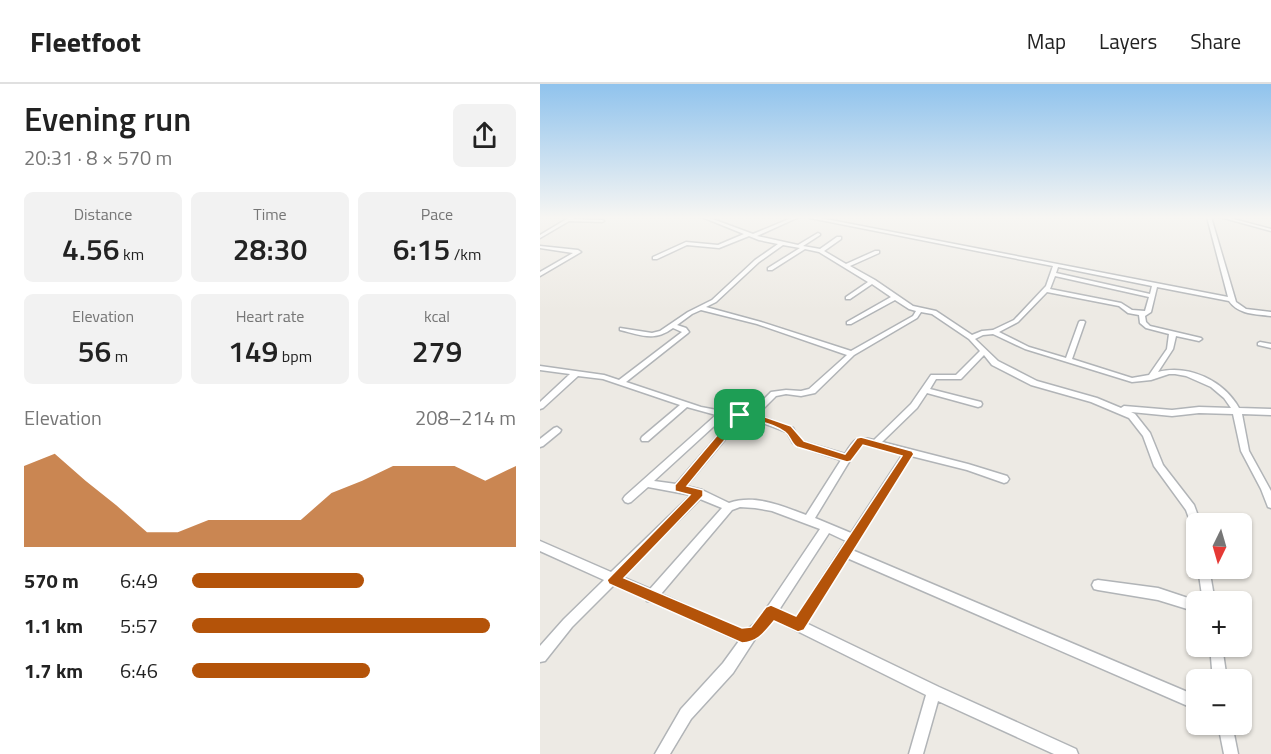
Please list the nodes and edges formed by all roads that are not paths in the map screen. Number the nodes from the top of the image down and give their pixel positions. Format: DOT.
graph roads {
  1 [pos="550,248"];
  2 [pos="675,248"];
  3 [pos="775,248"];
  4 [pos="801,248"];
  5 [pos="809,248"];
  6 [pos="825,248"];
  7 [pos="970,248"];
  8 [pos="1216,248"];
  9 [pos="821,251"];
  10 [pos="877,252"];
  11 [pos="656,258"];
  12 [pos="754,264"];
  13 [pos="1056,265"];
  14 [pos="845,266"];
  15 [pos="770,268"];
  16 [pos="781,271"];
  17 [pos="540,274"];
  18 [pos="1053,274"];
  19 [pos="873,281"];
  20 [pos="1155,284"];
  21 [pos="1046,290"];
  22 [pos="1152,296"];
  23 [pos="896,297"];
  24 [pos="848,298"];
  25 [pos="1233,300"];
  26 [pos="702,308"];
  27 [pos="920,309"];
  28 [pos="1142,314"];
  29 [pos="1271,314"];
  30 [pos="1082,322"];
  31 [pos="849,323"];
  32 [pos="673,326"];
  33 [pos="622,329"];
  34 [pos="994,332"];
  35 [pos="1173,333"];
  36 [pos="971,338"];
  37 [pos="1199,339"];
  38 [pos="1260,344"];
  39 [pos="1271,346"];
  40 [pos="983,352"];
  41 [pos="852,354"];
  42 [pos="1068,360"];
  43 [pos="540,368"];
  44 [pos="576,373"];
  45 [pos="1151,378"];
  46 [pos="621,382"];
  47 [pos="925,390"];
  48 [pos="686,404"];
  49 [pos="978,404"];
  50 [pos="540,406"];
  51 [pos="1117,408"];
  52 [pos="1236,411"];
  53 [pos="1271,412"];
  54 [pos="722,414"];
  55 [pos="740,415"];
  56 [pos="751,416"];
  57 [pos="557,430"];
  58 [pos="645,439"];
  59 [pos="876,443"];
  60 [pos="540,444"];
  61 [pos="908,454"];
  62 [pos="847,458"];
  63 [pos="1004,479"];
  64 [pos="646,483"];
  65 [pos="679,488"];
  66 [pos="1269,491"];
  67 [pos="699,493"];
  68 [pos="628,499"];
  69 [pos="1271,504"];
  70 [pos="729,507"];
  71 [pos="1191,513"];
  72 [pos="808,521"];
  73 [pos="826,528"];
  74 [pos="854,539"];
  75 [pos="540,546"];
  76 [pos="845,552"];
  77 [pos="613,580"];
  78 [pos="1098,585"];
  79 [pos="651,597"];
  80 [pos="1186,603"];
  81 [pos="771,612"];
  82 [pos="798,625"];
  83 [pos="751,635"];
  84 [pos="540,656"];
  85 [pos="934,692"];
  86 [pos="1186,698"];
  87 [pos="1227,735"];
  88 [pos="662,754"];
  89 [pos="916,754"];
  90 [pos="1071,754"];
  91 [pos="1231,754"];
  1 -- 17 [label="street"];
  2 -- 11 [label="street"];
  3 -- 12 [label="street"];
  4 -- 15 [label="street"];
  5 -- 9 [label="street"];
  6 -- 9 [label="street"];
  7 -- 13 [label="street"];
  8 -- 25 [label="street"];
  9 -- 14 [label="street"];
  10 -- 14 [label="street"];
  12 -- 15 [label="street"];
  12 -- 26 [label="street"];
  13 -- 18 [label="street"];
  13 -- 20 [label="street"];
  14 -- 19 [label="street"];
  15 -- 16 [label="street"];
  18 -- 21 [label="street"];
  18 -- 22 [label="street"];
  19 -- 23 [label="street"];
  19 -- 24 [label="street"];
  20 -- 22 [label="street"];
  20 -- 25 [label="street"];
  21 -- 28 [label="street"];
  21 -- 34 [label="street"];
  22 -- 28 [label="street"];
  23 -- 27 [label="street"];
  23 -- 31 [label="street"];
  25 -- 29 [label="street"];
  26 -- 32 [label="street"];
  26 -- 41 [label="street"];
  27 -- 36 [label="street"];
  27 -- 41 [label="street"];
  28 -- 35 [label="street"];
  30 -- 42 [label="street"];
  32 -- 33 [label="street"];
  32 -- 46 [label="street"];
  34 -- 36 [label="street"];
  34 -- 42 [label="street"];
  35 -- 37 [label="street"];
  35 -- 45 [label="street"];
  36 -- 40 [label="street"];
  38 -- 39 [label="street"];
  40 -- 47 [label="street"];
  40 -- 51 [label="street"];
  41 -- 56 [label="street"];
  42 -- 45 [label="street"];
  43 -- 44 [label="street"];
  44 -- 46 [label="street"];
  44 -- 50 [label="street"];
  45 -- 52 [label="street"];
  46 -- 48 [label="street"];
  47 -- 49 [label="street"];
  47 -- 59 [label="street"];
  48 -- 54 [label="street"];
  48 -- 58 [label="street"];
  51 -- 52 [label="street"];
  51 -- 71 [label="street"];
  52 -- 53 [label="street"];
  52 -- 66 [label="street"];
  54 -- 55 [label="street"];
  54 -- 64 [label="street"];
  55 -- 56 [label="street"];
  55 -- 65 [label="street"];
  56 -- 62 [label="street"];
  57 -- 60 [label="street"];
  59 -- 61 [label="street"];
  59 -- 62 [label="street"];
  61 -- 63 [label="street"];
  61 -- 74 [label="street"];
  62 -- 72 [label="street"];
  64 -- 65 [label="street"];
  64 -- 68 [label="street"];
  65 -- 67 [label="street"];
  66 -- 69 [label="street"];
  67 -- 70 [label="street"];
  67 -- 77 [label="street"];
  70 -- 72 [label="street"];
  70 -- 79 [label="street"];
  72 -- 73 [label="street"];
  73 -- 74 [label="street"];
  73 -- 81 [label="street"];
  74 -- 76 [label="street"];
  75 -- 77 [label="street"];
  76 -- 82 [label="street"];
  76 -- 86 [label="street"];
  77 -- 79 [label="street"];
  77 -- 84 [label="street"];
  78 -- 80 [label="street"];
  79 -- 83 [label="street"];
  81 -- 82 [label="street"];
  81 -- 83 [label="street"];
  82 -- 85 [label="street"];
  83 -- 88 [label="street"];
  85 -- 89 [label="street"];
  85 -- 90 [label="street"];
  87 -- 91 [label="street"];
}
